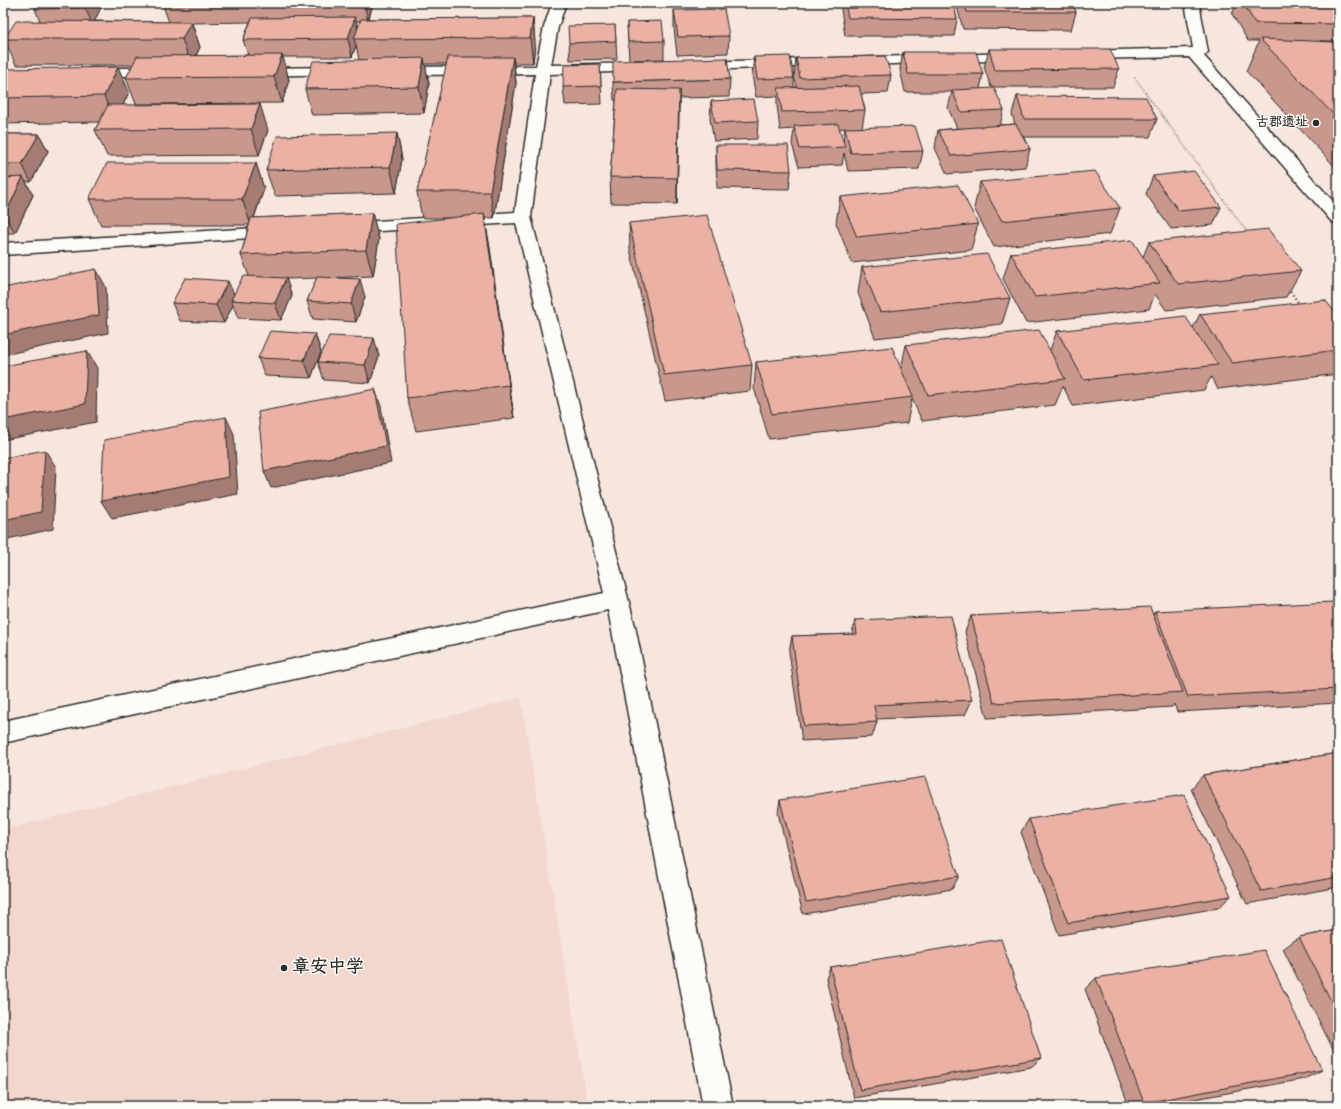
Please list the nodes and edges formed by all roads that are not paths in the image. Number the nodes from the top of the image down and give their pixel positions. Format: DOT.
graph roads {
  1 [pos="559,3"];
  2 [pos="1192,3"];
  3 [pos="1193,52"];
  4 [pos="1070,55"];
  5 [pos="1030,56"];
  6 [pos="687,66"];
  7 [pos="655,67"];
  8 [pos="543,70"];
  9 [pos="354,71"];
  10 [pos="386,71"];
  11 [pos="173,72"];
  12 [pos="244,72"];
  13 [pos="78,73"];
  14 [pos="523,217"];
  15 [pos="1338,218"];
  16 [pos="326,229"];
  17 [pos="295,231"];
  18 [pos="3,249"];
  19 [pos="617,599"];
  20 [pos="3,732"];
  21 [pos="718,1106"];
  1 -- 8 [label="street"];
  2 -- 3 [label="street"];
  3 -- 4 [label="street"];
  3 -- 15 [label="street"];
  5 -- 6 [label="street"];
  7 -- 8 [label="street"];
  8 -- 10 [label="street"];
  8 -- 14 [label="street"];
  9 -- 12 [label="street"];
  11 -- 13 [label="street"];
  14 -- 16 [label="street"];
  14 -- 19 [label="street"];
  17 -- 18 [label="street"];
  19 -- 20 [label="street"];
  19 -- 21 [label="street"];
}
